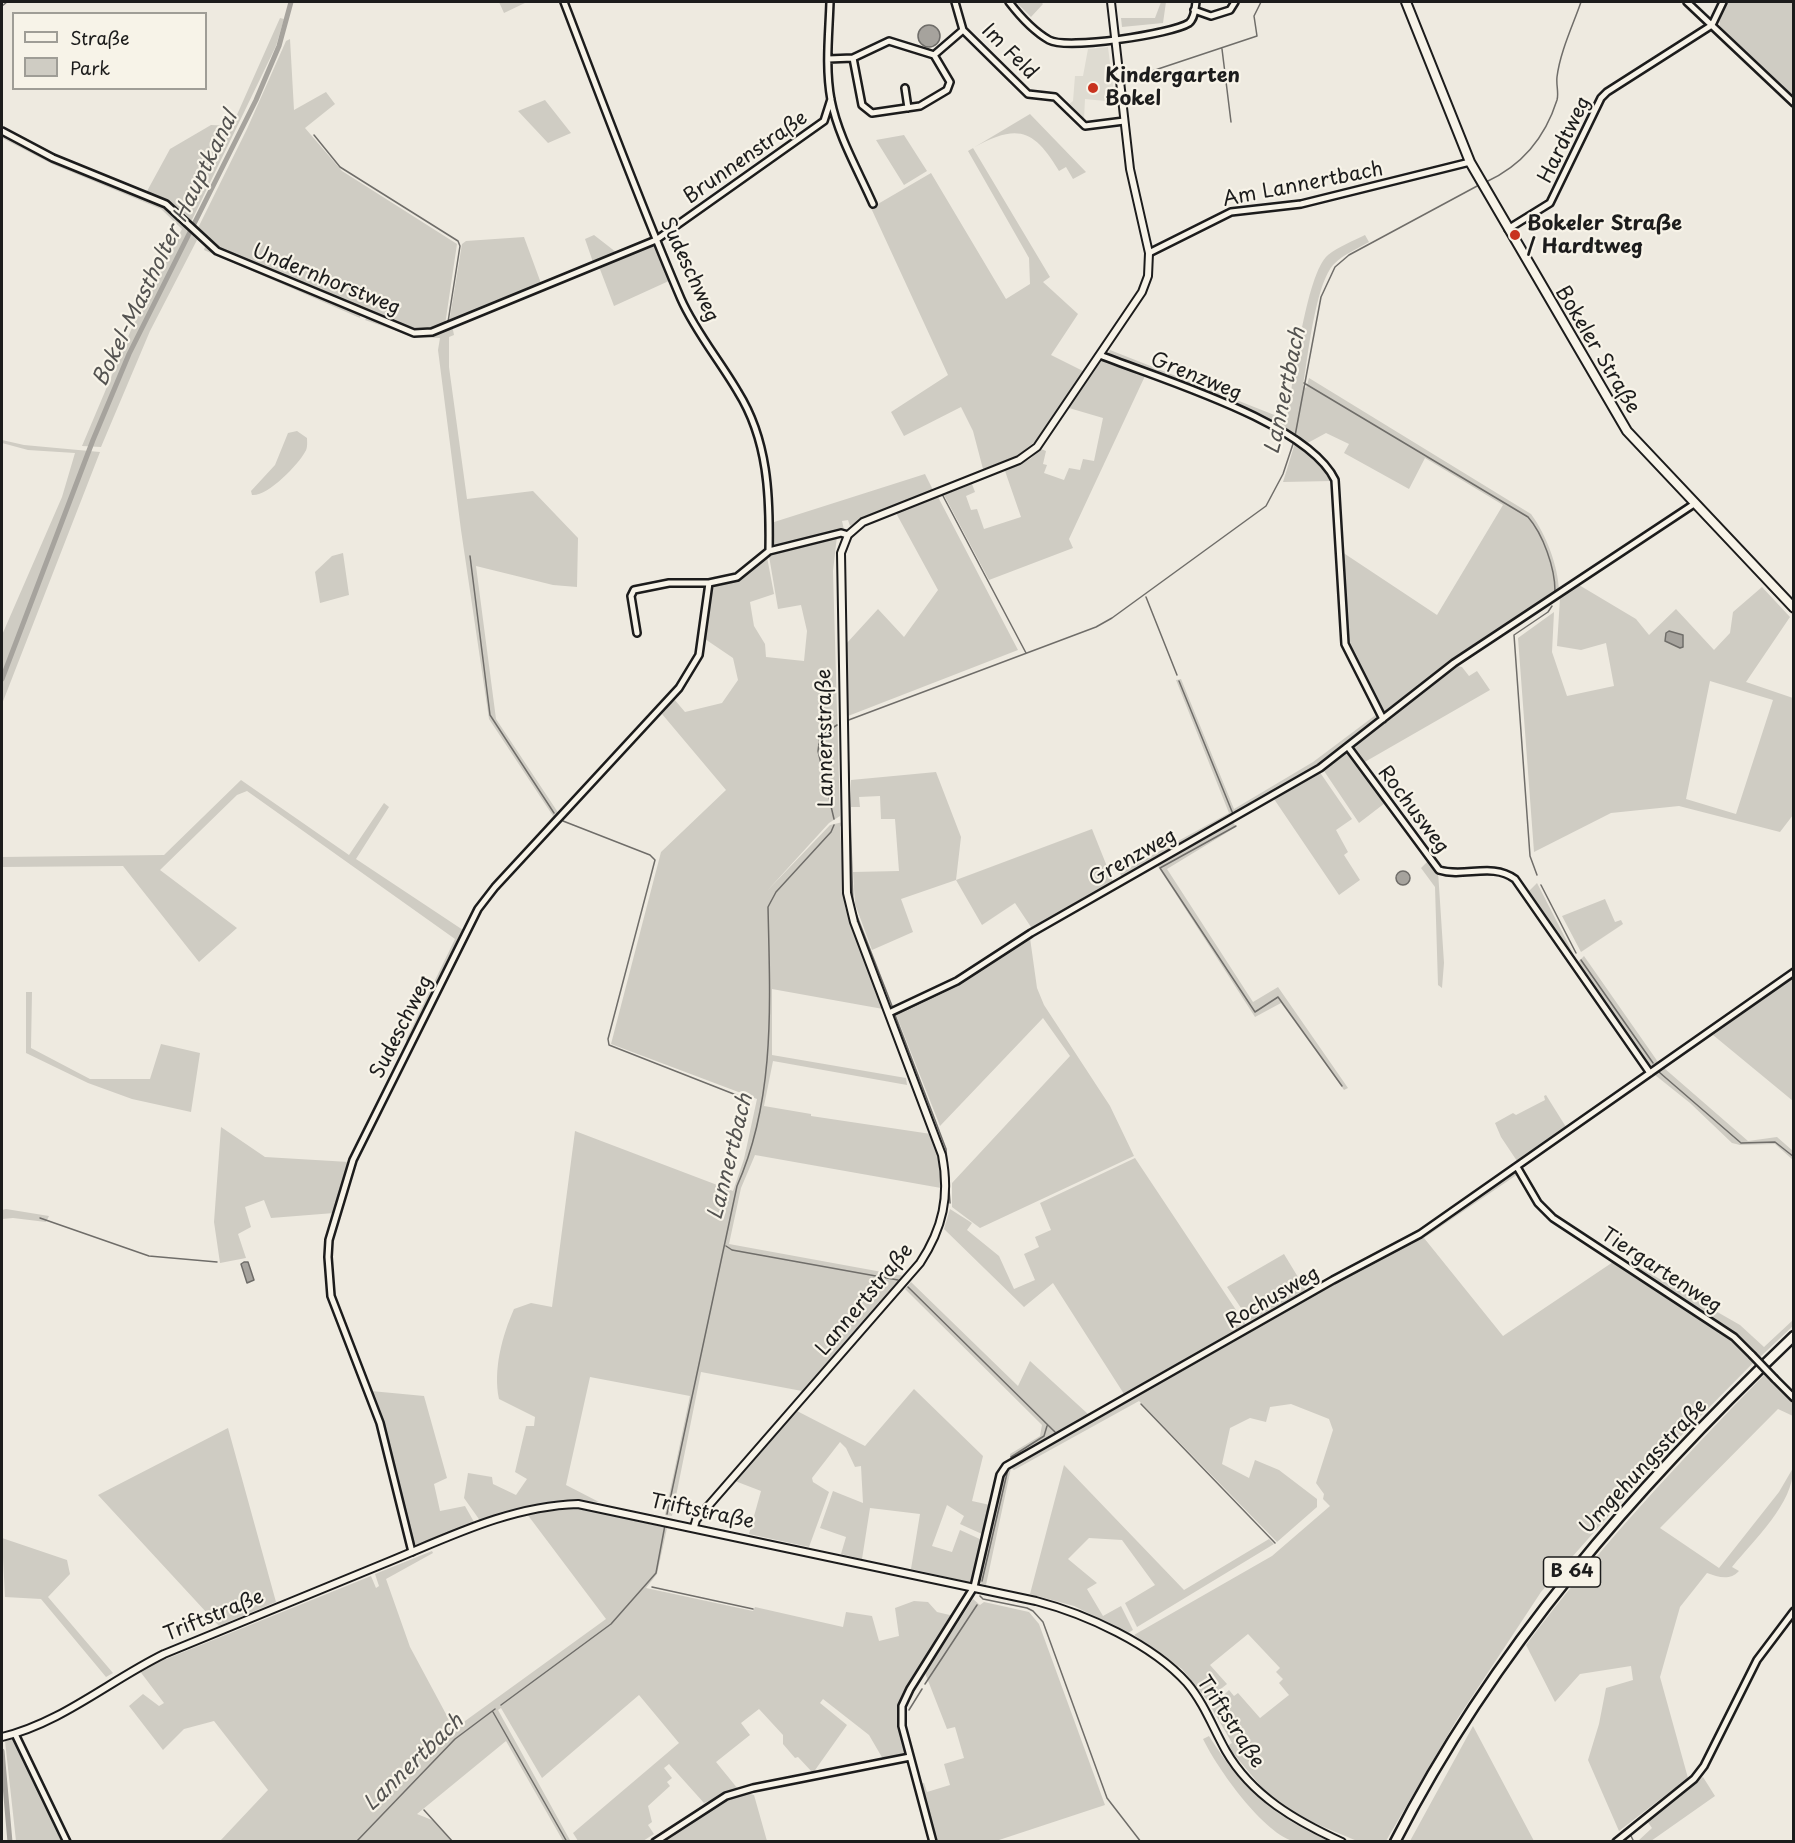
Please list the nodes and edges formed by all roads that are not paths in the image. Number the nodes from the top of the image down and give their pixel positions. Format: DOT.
graph roads {
  1 [pos="564,2"];
  2 [pos="830,2"];
  3 [pos="955,2"];
  4 [pos="1009,2"];
  5 [pos="1111,2"];
  6 [pos="1196,2"];
  7 [pos="1235,2"];
  8 [pos="1406,2"];
  9 [pos="1687,2"];
  10 [pos="1723,2"];
  11 [pos="1194,10"];
  12 [pos="1712,25"];
  13 [pos="963,30"];
  14 [pos="1115,39"];
  15 [pos="934,55"];
  16 [pos="854,58"];
  17 [pos="828,59"];
  18 [pos="905,88"];
  19 [pos="831,99"];
  20 [pos="1794,103"];
  21 [pos="908,108"];
  22 [pos="824,121"];
  23 [pos="837,121"];
  24 [pos="1124,121"];
  25 [pos="2,131"];
  26 [pos="1470,162"];
  27 [pos="873,204"];
  28 [pos="1507,229"];
  29 [pos="656,240"];
  30 [pos="1149,253"];
  31 [pos="1100,355"];
  32 [pos="1694,504"];
  33 [pos="848,535"];
  34 [pos="769,551"];
  35 [pos="709,583"];
  36 [pos="1794,608"];
  37 [pos="637,633"];
  38 [pos="1383,719"];
  39 [pos="1348,747"];
  40 [pos="1794,972"];
  41 [pos="890,1013"];
  42 [pos="1650,1073"];
  43 [pos="1517,1167"];
  44 [pos="1794,1336"];
  45 [pos="1794,1398"];
  46 [pos="694,1527"];
  47 [pos="412,1552"];
  48 [pos="974,1587"];
  49 [pos="1794,1611"];
  50 [pos="12,1735"];
  51 [pos="2,1737"];
  52 [pos="910,1757"];
  53 [pos="67,1842"];
  54 [pos="655,1842"];
  55 [pos="933,1842"];
  56 [pos="1342,1842"];
  57 [pos="1395,1842"];
  58 [pos="1616,1842"];
  1 -- 29 [label="street, Sudeschweg"];
  2 -- 17 [label="street, Brunnenstraße"];
  3 -- 13 [label="street, Im Feld"];
  4 -- 14 [label="street"];
  5 -- 14 [label="street"];
  6 -- 11 [label="street"];
  7 -- 11 [label="street"];
  8 -- 26 [label="main road, Bokeler Straße"];
  9 -- 12 [label="street"];
  10 -- 12 [label="street"];
  11 -- 14 [label="street"];
  12 -- 20 [label="street"];
  12 -- 28 [label="street, Hardtweg"];
  13 -- 15 [label="street"];
  13 -- 24 [label="street, Im Feld"];
  14 -- 24 [label="street"];
  15 -- 16 [label="street"];
  15 -- 21 [label="street"];
  16 -- 17 [label="street"];
  16 -- 21 [label="street"];
  17 -- 19 [label="street, Brunnenstraße"];
  18 -- 21 [label="street"];
  19 -- 22 [label="street, Brunnenstraße"];
  19 -- 23 [label="street, Brunnenstraße"];
  22 -- 23 [label="street, Brunnenstraße"];
  22 -- 29 [label="street, Brunnenstraße"];
  23 -- 27 [label="street, Brunnenstraße"];
  24 -- 30 [label="street"];
  25 -- 29 [label="street, Undernhorstweg"];
  26 -- 28 [label="main road, Bokeler Straße"];
  26 -- 30 [label="street, Am Lannertbach"];
  28 -- 32 [label="main road, Bokeler Straße"];
  29 -- 34 [label="street, Sudeschweg"];
  30 -- 31 [label="street"];
  31 -- 33 [label="street"];
  31 -- 38 [label="street, Grenzweg"];
  32 -- 36 [label="main road, Bokeler Straße"];
  32 -- 38 [label="street, Grenzweg"];
  33 -- 34 [label="street"];
  33 -- 41 [label="street, Lannertstraße"];
  34 -- 35 [label="street"];
  35 -- 37 [label="street"];
  35 -- 47 [label="street, Sudeschweg"];
  38 -- 39 [label="street, Grenzweg"];
  39 -- 41 [label="street, Grenzweg"];
  39 -- 42 [label="street, Rochusweg"];
  40 -- 42 [label="street, Rochusweg"];
  41 -- 46 [label="street, Lannertstraße"];
  42 -- 43 [label="street, Rochusweg"];
  43 -- 45 [label="street, Tiergartenweg, bridge"];
  43 -- 48 [label="street, Rochusweg"];
  44 -- 57 [label="main road, Umgehungsstraße / B 64"];
  46 -- 47 [label="street, Triftstraße"];
  46 -- 48 [label="street, Triftstraße"];
  47 -- 50 [label="street, Triftstraße"];
  48 -- 52 [label="street, Rochusweg"];
  48 -- 56 [label="street, Triftstraße"];
  49 -- 58 [label="street"];
  50 -- 51 [label="street, Triftstraße"];
  50 -- 53 [label="street"];
  52 -- 54 [label="street"];
  52 -- 55 [label="street, Rochusweg"];
}
